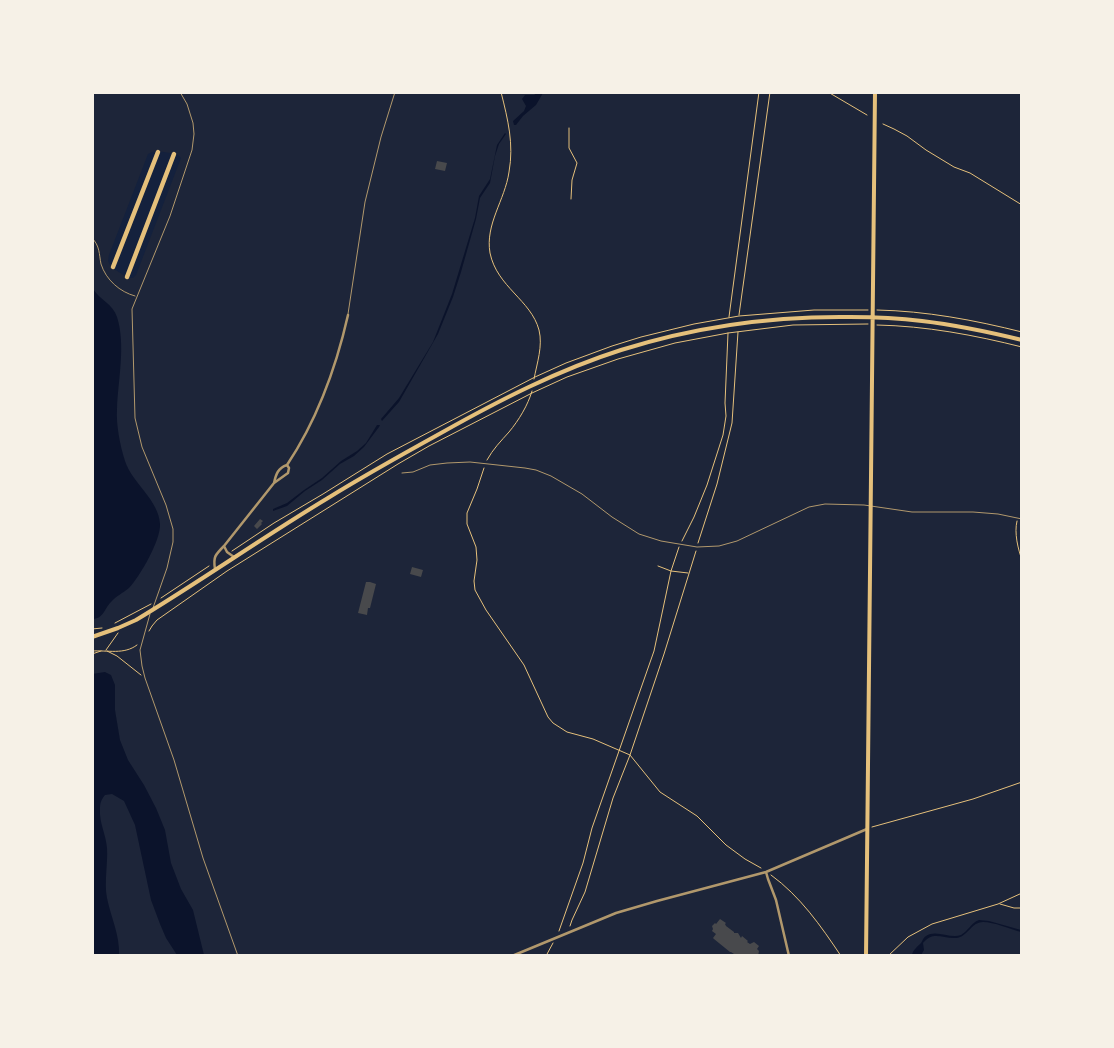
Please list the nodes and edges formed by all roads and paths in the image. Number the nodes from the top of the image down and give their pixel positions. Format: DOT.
graph roads {
  1 [pos="180,92"];
  2 [pos="395,92"];
  3 [pos="501,92"];
  4 [pos="759,92"];
  5 [pos="770,92"];
  6 [pos="828,92"];
  7 [pos="875,92"];
  8 [pos="867,115"];
  9 [pos="883,124"];
  10 [pos="569,128"];
  11 [pos="158,152"];
  12 [pos="174,154"];
  13 [pos="571,199"];
  14 [pos="1022,205"];
  15 [pos="92,238"];
  16 [pos="113,267"];
  17 [pos="127,277"];
  18 [pos="136,297"];
  19 [pos="867,310"];
  20 [pos="878,310"];
  21 [pos="348,314"];
  22 [pos="739,316"];
  23 [pos="872,317"];
  24 [pos="729,318"];
  25 [pos="729,321"];
  26 [pos="866,324"];
  27 [pos="878,325"];
  28 [pos="728,331"];
  29 [pos="738,331"];
  30 [pos="1022,332"];
  31 [pos="1022,340"];
  32 [pos="1022,347"];
  33 [pos="534,385"];
  34 [pos="532,393"];
  35 [pos="485,464"];
  36 [pos="287,465"];
  37 [pos="402,473"];
  38 [pos="274,483"];
  39 [pos="870,506"];
  40 [pos="287,515"];
  41 [pos="1019,518"];
  42 [pos="1022,519"];
  43 [pos="680,545"];
  44 [pos="224,546"];
  45 [pos="697,546"];
  46 [pos="235,549"];
  47 [pos="234,557"];
  48 [pos="1022,560"];
  49 [pos="658,566"];
  50 [pos="215,569"];
  51 [pos="671,571"];
  52 [pos="688,572"];
  53 [pos="152,610"];
  54 [pos="119,630"];
  55 [pos="149,632"];
  56 [pos="92,637"];
  57 [pos="141,642"];
  58 [pos="105,650"];
  59 [pos="92,651"];
  60 [pos="92,654"];
  61 [pos="145,678"];
  62 [pos="619,750"];
  63 [pos="630,755"];
  64 [pos="1022,782"];
  65 [pos="867,829"];
  66 [pos="766,872"];
  67 [pos="1022,892"];
  68 [pos="998,904"];
  69 [pos="1022,908"];
  70 [pos="569,932"];
  71 [pos="558,933"];
  72 [pos="554,941"];
  73 [pos="238,956"];
  74 [pos="512,956"];
  75 [pos="546,956"];
  76 [pos="789,956"];
  77 [pos="842,956"];
  78 [pos="866,956"];
  79 [pos="888,956"];
  1 -- 18 [label="lane"];
  2 -- 21 [label="lane"];
  3 -- 33 [label="path"];
  4 -- 24 [label="path"];
  5 -- 22 [label="path"];
  6 -- 8 [label="path"];
  7 -- 23 [label="main road"];
  9 -- 14 [label="path"];
  10 -- 13 [label="path"];
  11 -- 16 [label="highway"];
  12 -- 17 [label="highway"];
  15 -- 18 [label="lane"];
  18 -- 53 [label="lane"];
  19 -- 22 [label="path"];
  20 -- 30 [label="path"];
  21 -- 36 [label="street"];
  22 -- 24 [label="path"];
  23 -- 31 [label="main road"];
  23 -- 33 [label="main road"];
  23 -- 39 [label="main road"];
  24 -- 25 [label="path"];
  26 -- 29 [label="path"];
  27 -- 32 [label="path"];
  28 -- 29 [label="path"];
  28 -- 34 [label="path"];
  28 -- 43 [label="path"];
  29 -- 45 [label="path"];
  33 -- 34 [label="path"];
  33 -- 47 [label="main road"];
  34 -- 35 [label="path"];
  34 -- 55 [label="path"];
  35 -- 37 [label="lane"];
  35 -- 43 [label="lane"];
  35 -- 62 [label="path"];
  36 -- 38 [label="street"];
  36 -- 38 [label="street"];
  38 -- 44 [label="street"];
  39 -- 41 [label="lane"];
  39 -- 45 [label="lane"];
  39 -- 65 [label="main road"];
  40 -- 46 [label="path"];
  41 -- 42 [label="lane"];
  41 -- 48 [label="path"];
  43 -- 45 [label="lane"];
  43 -- 51 [label="path"];
  44 -- 47 [label="street"];
  44 -- 50 [label="street"];
  45 -- 52 [label="path"];
  47 -- 50 [label="main road"];
  49 -- 51 [label="path"];
  50 -- 53 [label="main road"];
  51 -- 52 [label="path"];
  51 -- 62 [label="path"];
  52 -- 63 [label="path"];
  53 -- 56 [label="main road"];
  53 -- 57 [label="lane"];
  54 -- 58 [label="path"];
  57 -- 58 [label="path"];
  57 -- 61 [label="lane"];
  58 -- 59 [label="path"];
  58 -- 60 [label="path"];
  58 -- 61 [label="path"];
  61 -- 73 [label="lane"];
  62 -- 63 [label="path"];
  62 -- 71 [label="path"];
  63 -- 66 [label="path"];
  63 -- 70 [label="path"];
  64 -- 65 [label="path"];
  65 -- 66 [label="street"];
  65 -- 78 [label="main road"];
  66 -- 70 [label="street"];
  66 -- 76 [label="street"];
  66 -- 77 [label="path"];
  67 -- 68 [label="path"];
  68 -- 69 [label="path"];
  68 -- 79 [label="path"];
  70 -- 74 [label="street"];
  72 -- 75 [label="path"];
}
